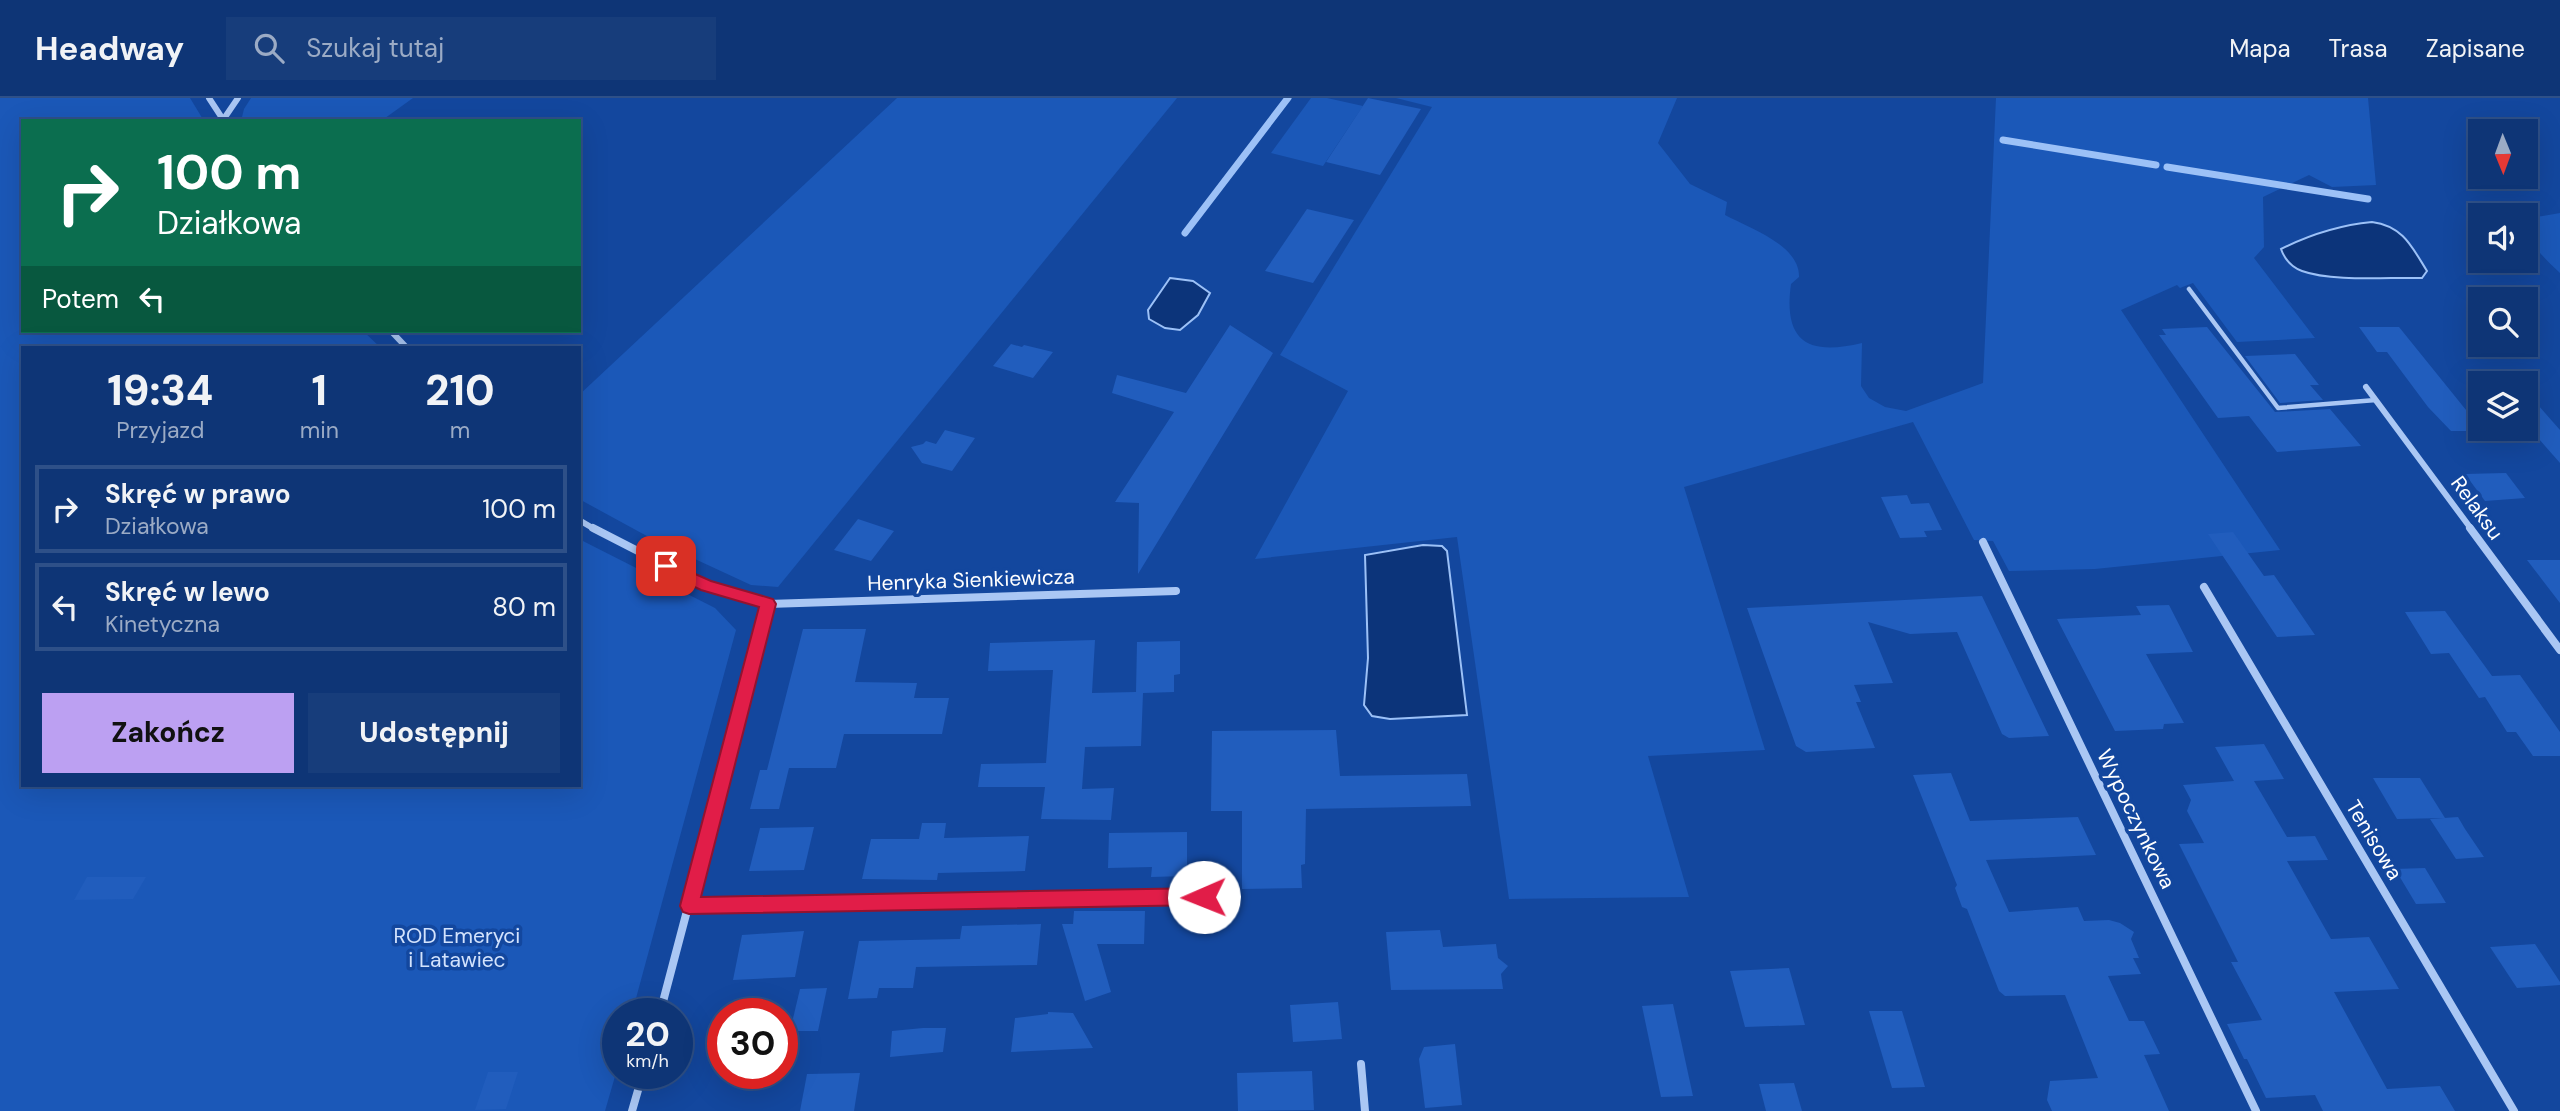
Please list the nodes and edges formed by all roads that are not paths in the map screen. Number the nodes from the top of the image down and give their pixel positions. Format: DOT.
graph roads {
  1 [pos="209,98"];
  2 [pos="238,98"];
  3 [pos="223,119"];
  4 [pos="225,119"];
  5 [pos="2189,289"];
  6 [pos="393,333"];
  7 [pos="405,346"];
  8 [pos="2366,387"];
  9 [pos="2376,400"];
  10 [pos="581,521"];
  11 [pos="1983,542"];
  12 [pos="2204,587"];
  13 [pos="1176,592"];
  14 [pos="768,604"];
  15 [pos="2560,650"];
  16 [pos="1204,897"];
  17 [pos="689,906"];
  18 [pos="664,998"];
  19 [pos="1361,1064"];
  20 [pos="638,1089"];
  21 [pos="632,1111"];
  22 [pos="1365,1111"];
  23 [pos="2256,1111"];
  24 [pos="2514,1111"];
  1 -- 3 [label="street"];
  2 -- 4 [label="street"];
  5 -- 9 [label="lane"];
  6 -- 7 [label="street"];
  8 -- 9 [label="street, Relaksu"];
  9 -- 15 [label="street, Relaksu"];
  10 -- 14 [label="street, Henryka Sienkiewicza"];
  11 -- 23 [label="street, Wypoczynkowa"];
  12 -- 24 [label="street, Tenisowa"];
  13 -- 14 [label="street, Henryka Sienkiewicza"];
  14 -- 17 [label="street"];
  16 -- 17 [label="street"];
  17 -- 18 [label="street"];
  19 -- 22 [label="street"];
  20 -- 21 [label="street"];
}
